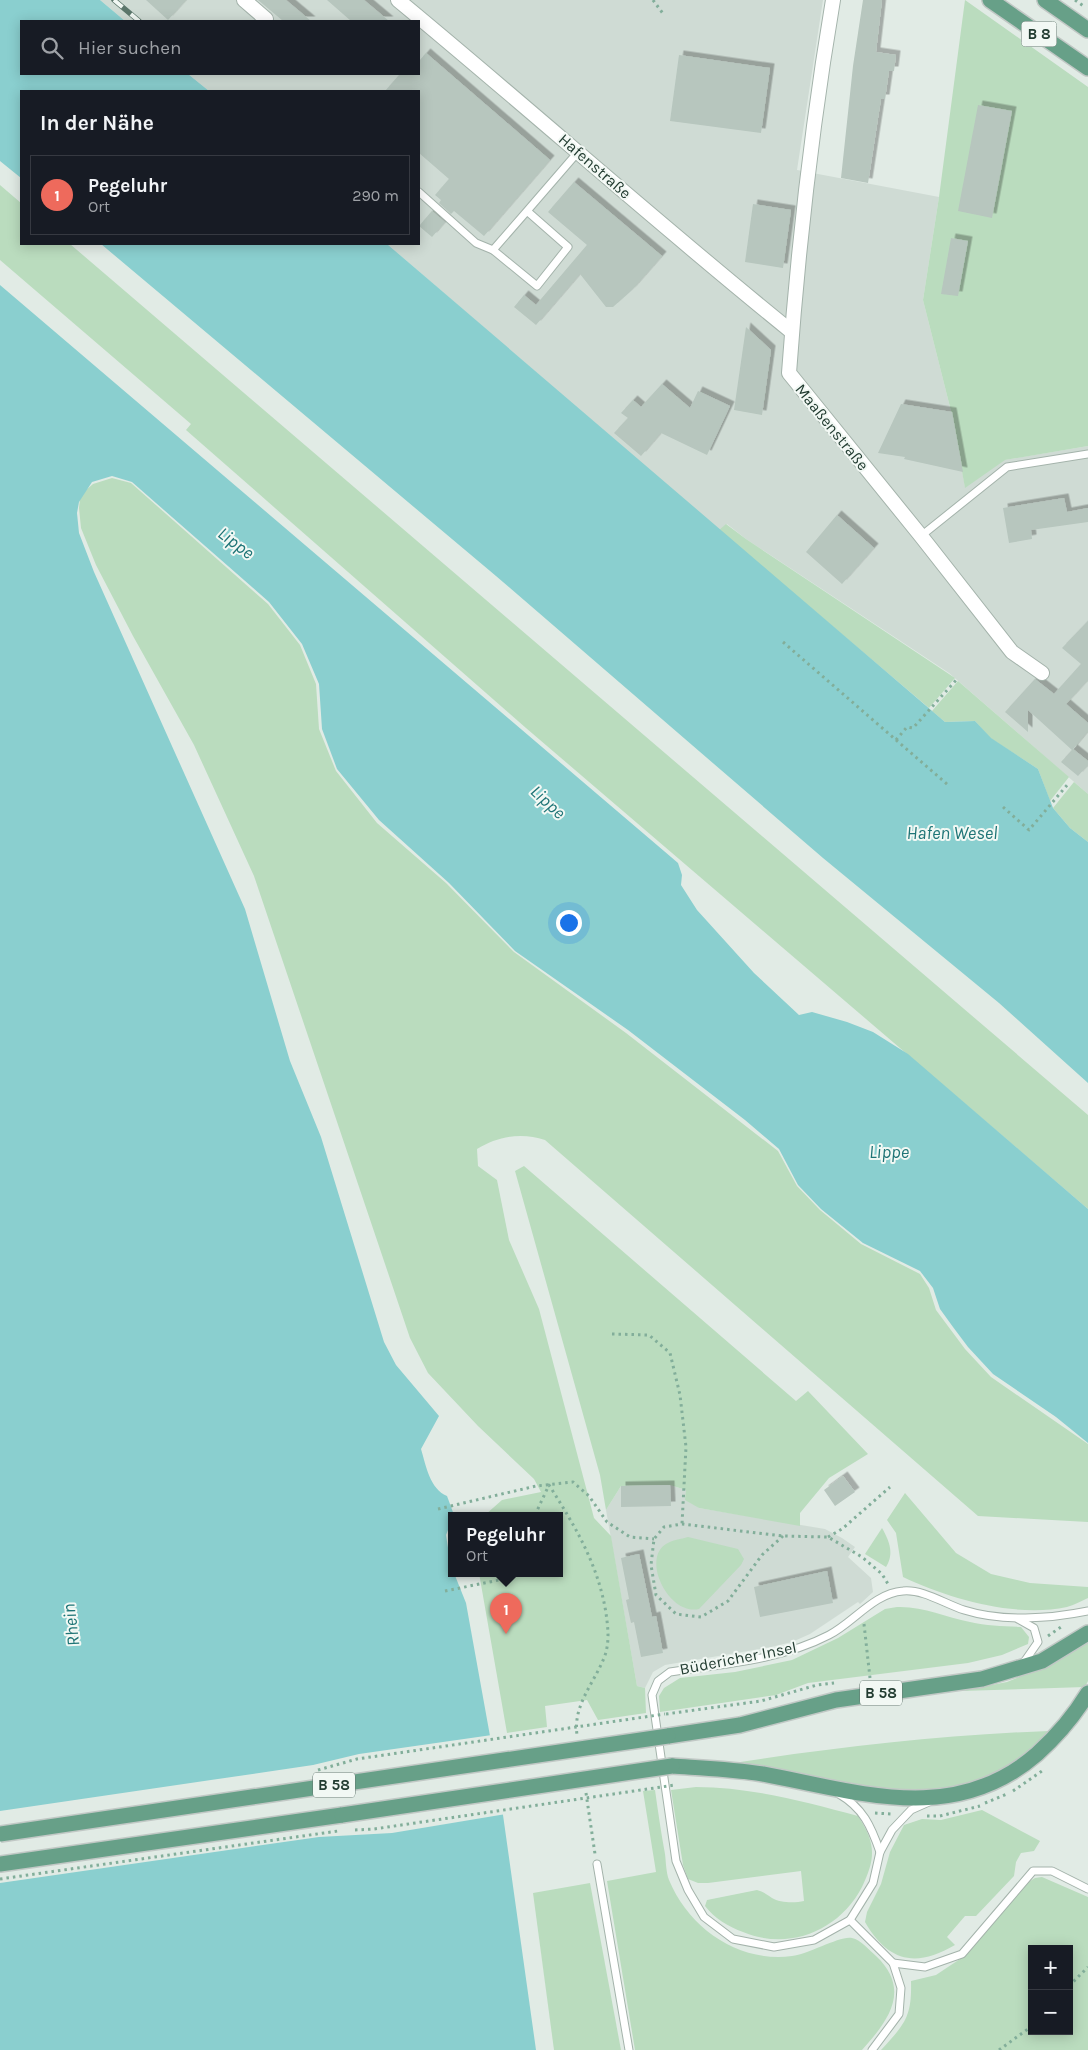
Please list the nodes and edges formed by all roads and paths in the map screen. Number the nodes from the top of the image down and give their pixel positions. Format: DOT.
graph roads {
  1 [pos="244,0"];
  2 [pos="398,0"];
  3 [pos="653,0"];
  4 [pos="834,0"];
  5 [pos="990,0"];
  6 [pos="1045,0"];
  7 [pos="1075,0"];
  8 [pos="1088,9"];
  9 [pos="664,15"];
  10 [pos="266,18"];
  11 [pos="1088,30"];
  12 [pos="1088,68"];
  13 [pos="578,152"];
  14 [pos="420,193"];
  15 [pos="527,212"];
  16 [pos="494,250"];
  17 [pos="792,332"];
  18 [pos="1088,454"];
  19 [pos="922,536"];
  20 [pos="783,642"];
  21 [pos="1042,673"];
  22 [pos="958,678"];
  23 [pos="896,740"];
  24 [pos="1068,784"];
  25 [pos="948,786"];
  26 [pos="1003,807"];
  27 [pos="612,1334"];
  28 [pos="549,1484"];
  29 [pos="890,1487"];
  30 [pos="438,1509"];
  31 [pos="536,1512"];
  32 [pos="682,1524"];
  33 [pos="783,1536"];
  34 [pos="828,1537"];
  35 [pos="654,1539"];
  36 [pos="503,1577"];
  37 [pos="445,1591"];
  38 [pos="893,1593"];
  39 [pos="862,1610"];
  40 [pos="1088,1610"];
  41 [pos="1017,1618"];
  42 [pos="1088,1633"];
  43 [pos="1019,1669"];
  44 [pos="870,1678"];
  45 [pos="1088,1693"];
  46 [pos="665,1714"];
  47 [pos="578,1743"];
  48 [pos="310,1772"];
  49 [pos="683,1784"];
  50 [pos="828,1787"];
  51 [pos="585,1790"];
  52 [pos="946,1798"];
  53 [pos="0,1834"];
  54 [pos="880,1852"];
  55 [pos="0,1864"];
  56 [pos="597,1864"];
  57 [pos="0,1879"];
  58 [pos="1088,1889"];
  59 [pos="850,1920"];
  60 [pos="893,1963"];
  61 [pos="1088,1967"];
  62 [pos="1073,1982"];
  63 [pos="1028,2029"];
  64 [pos="629,2050"];
  65 [pos="872,2050"];
  66 [pos="999,2050"];
  1 -- 10 [label="street"];
  2 -- 13 [label="street, Hafenstraße"];
  3 -- 9 [label="path"];
  4 -- 17 [label="street, Maaßenstraße"];
  5 -- 12 [label="main road, B 8"];
  6 -- 11 [label="main road, B 8"];
  7 -- 8 [label="path"];
  13 -- 15 [label="lane"];
  13 -- 17 [label="street, Hafenstraße"];
  14 -- 16 [label="lane"];
  15 -- 16 [label="lane"];
  15 -- 16 [label="lane"];
  17 -- 19 [label="street, Maaßenstraße"];
  18 -- 19 [label="lane"];
  19 -- 21 [label="street, Maaßenstraße"];
  20 -- 23 [label="path"];
  22 -- 23 [label="path"];
  23 -- 25 [label="path"];
  24 -- 26 [label="path"];
  27 -- 32 [label="path"];
  28 -- 30 [label="path"];
  28 -- 31 [label="path"];
  28 -- 35 [label="path"];
  28 -- 47 [label="path"];
  29 -- 34 [label="path"];
  32 -- 33 [label="path"];
  32 -- 35 [label="path"];
  33 -- 34 [label="path"];
  33 -- 35 [label="path"];
  34 -- 38 [label="path"];
  36 -- 37 [label="path"];
  38 -- 39 [label="lane, Büdericher Insel"];
  38 -- 41 [label="lane, Büdericher Insel"];
  39 -- 44 [label="path"];
  39 -- 59 [label="lane, Büdericher Insel"];
  40 -- 41 [label="lane, Büdericher Insel"];
  41 -- 43 [label="lane"];
  42 -- 43 [label="main road, B 58"];
  43 -- 53 [label="main road, B 58, bridge"];
  45 -- 52 [label="main road, B 58"];
  46 -- 48 [label="path, bridge"];
  49 -- 57 [label="path, bridge"];
  50 -- 52 [label="main road, B 58"];
  50 -- 54 [label="lane"];
  50 -- 55 [label="main road, B 58, bridge"];
  51 -- 56 [label="path"];
  52 -- 54 [label="lane"];
  54 -- 59 [label="lane"];
  56 -- 64 [label="lane"];
  58 -- 60 [label="lane"];
  59 -- 60 [label="lane"];
  60 -- 65 [label="lane"];
  61 -- 62 [label="path"];
  63 -- 66 [label="path"];
}
